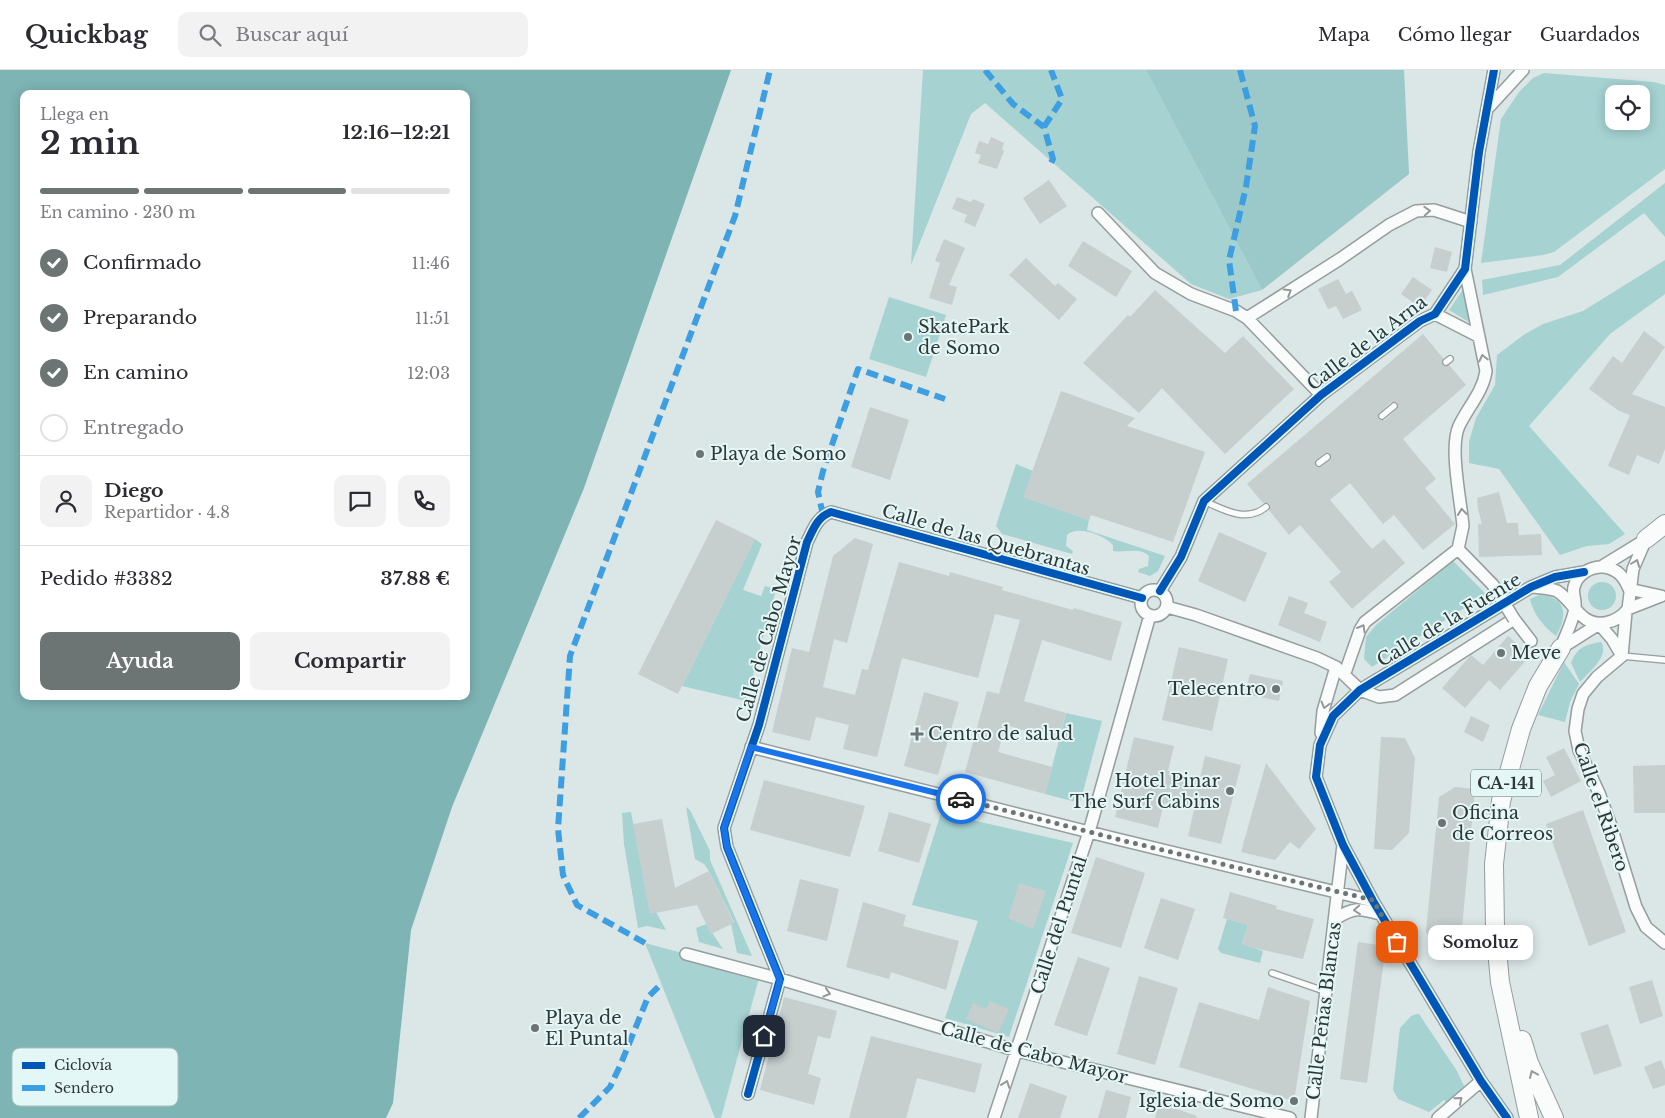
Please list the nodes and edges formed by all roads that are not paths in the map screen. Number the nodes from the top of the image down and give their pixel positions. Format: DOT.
graph roads {
  1 [pos="1494,70"];
  2 [pos="1523,70"];
  3 [pos="1488,108"];
  4 [pos="1098,213"];
  5 [pos="1471,222"];
  6 [pos="1465,269"];
  7 [pos="1435,314"];
  8 [pos="1247,318"];
  9 [pos="1478,336"];
  10 [pos="1321,395"];
  11 [pos="1394,406"];
  12 [pos="1382,416"];
  13 [pos="1327,457"];
  14 [pos="1319,464"];
  15 [pos="1204,501"];
  16 [pos="1266,507"];
  17 [pos="823,515"];
  18 [pos="1658,531"];
  19 [pos="1458,549"];
  20 [pos="1601,567"];
  21 [pos="1584,572"];
  22 [pos="1531,587"];
  23 [pos="1629,589"];
  24 [pos="1160,591"];
  25 [pos="1663,596"];
  26 [pos="1142,598"];
  27 [pos="1167,607"];
  28 [pos="1575,607"];
  29 [pos="1627,610"];
  30 [pos="1150,615"];
  31 [pos="1514,619"];
  32 [pos="1599,624"];
  33 [pos="1531,641"];
  34 [pos="1561,648"];
  35 [pos="1622,656"];
  36 [pos="1665,660"];
  37 [pos="1340,670"];
  38 [pos="1360,690"];
  39 [pos="1320,745"];
  40 [pos="751,747"];
  41 [pos="1089,832"];
  42 [pos="1343,844"];
  43 [pos="1341,868"];
  44 [pos="1316,887"];
  45 [pos="1338,892"];
  46 [pos="1373,900"];
  47 [pos="1380,914"];
  48 [pos="1335,920"];
  49 [pos="1495,928"];
  50 [pos="1665,943"];
  51 [pos="686,954"];
  52 [pos="1272,973"];
  53 [pos="780,980"];
  54 [pos="1327,992"];
  55 [pos="1018,1051"];
  56 [pos="1481,1081"];
  57 [pos="748,1094"];
  58 [pos="994,1118"];
  59 [pos="1290,1118"];
  60 [pos="1311,1118"];
  61 [pos="1438,1118"];
  62 [pos="1505,1118"];
  63 [pos="1529,1118"];
  64 [pos="1554,1118"];
  1 -- 3 [label="street, Calle de la Arna"];
  2 -- 3 [label="street"];
  3 -- 5 [label="street, Calle de la Arna"];
  4 -- 8 [label="street"];
  5 -- 6 [label="street, Calle de la Arna"];
  8 -- 5 [label="street, one-way"];
  6 -- 7 [label="street, Calle de la Arna"];
  6 -- 9 [label="street"];
  7 -- 9 [label="street, Calle de la Arna"];
  7 -- 10 [label="street, Calle de la Arna"];
  8 -- 10 [label="street"];
  19 -- 9 [label="street, one-way"];
  10 -- 15 [label="street, Calle de la Arna"];
  11 -- 12 [label="lane"];
  13 -- 14 [label="lane"];
  15 -- 16 [label="lane"];
  15 -- 24 [label="street, Calle de la Arna"];
  17 -- 26 [label="street, Calle de las Quebrantas"];
  17 -- 40 [label="street, Calle de Cabo Mayor"];
  18 -- 20 [label="street"];
  23 -- 18 [label="street, one-way"];
  19 -- 31 [label="street, Calle de la Fuente, bridge"];
  37 -- 19 [label="street, Calle de la Fuente, one-way"];
  20 -- 21 [label="street"];
  20 -- 23 [label="street"];
  21 -- 22 [label="street, Calle de la Fuente"];
  21 -- 28 [label="street"];
  22 -- 28 [label="street, Calle de la Fuente"];
  22 -- 38 [label="street, Calle de la Fuente"];
  23 -- 25 [label="street"];
  23 -- 29 [label="street"];
  24 -- 26 [label="street"];
  24 -- 27 [label="street"];
  25 -- 29 [label="street"];
  26 -- 30 [label="street"];
  27 -- 30 [label="street"];
  27 -- 37 [label="street"];
  28 -- 32 [label="street"];
  28 -- 34 [label="street"];
  29 -- 32 [label="street"];
  29 -- 35 [label="street"];
  30 -- 41 [label="street, Calle del Puntal"];
  31 -- 33 [label="street, Calle de la Fuente"];
  31 -- 38 [label="street, Calle de la Fuente"];
  32 -- 34 [label="street"];
  32 -- 35 [label="street"];
  34 -- 49 [label="main road, CA-141"];
  35 -- 36 [label="lane"];
  35 -- 50 [label="street, Calle el Ribero"];
  37 -- 38 [label="street"];
  37 -- 39 [label="street, one-way"];
  38 -- 39 [label="street"];
  39 -- 42 [label="street"];
  40 -- 41 [label="street"];
  40 -- 53 [label="street, Calle de Cabo Mayor"];
  41 -- 44 [label="street"];
  41 -- 55 [label="street, Calle del Puntal"];
  42 -- 43 [label="street, Calle Peñas Blancas"];
  42 -- 46 [label="street"];
  43 -- 44 [label="street"];
  43 -- 45 [label="street, Calle Peñas Blancas"];
  44 -- 45 [label="street"];
  45 -- 46 [label="street"];
  45 -- 48 [label="street, Calle Peñas Blancas"];
  46 -- 47 [label="street"];
  47 -- 48 [label="street, one-way"];
  47 -- 56 [label="street"];
  48 -- 54 [label="street, Calle Peñas Blancas"];
  49 -- 63 [label="main road, CA-141"];
  64 -- 49 [label="main road, CA-141, one-way"];
  51 -- 53 [label="street, Calle de Cabo Mayor"];
  52 -- 54 [label="lane"];
  53 -- 55 [label="street, Calle de Cabo Mayor, one-way"];
  53 -- 57 [label="street"];
  54 -- 60 [label="street, Calle Peñas Blancas"];
  58 -- 55 [label="street, Calle del Puntal, one-way"];
  55 -- 59 [label="street, Calle de Cabo Mayor"];
  61 -- 56 [label="street, one-way"];
  56 -- 62 [label="street"];
}
